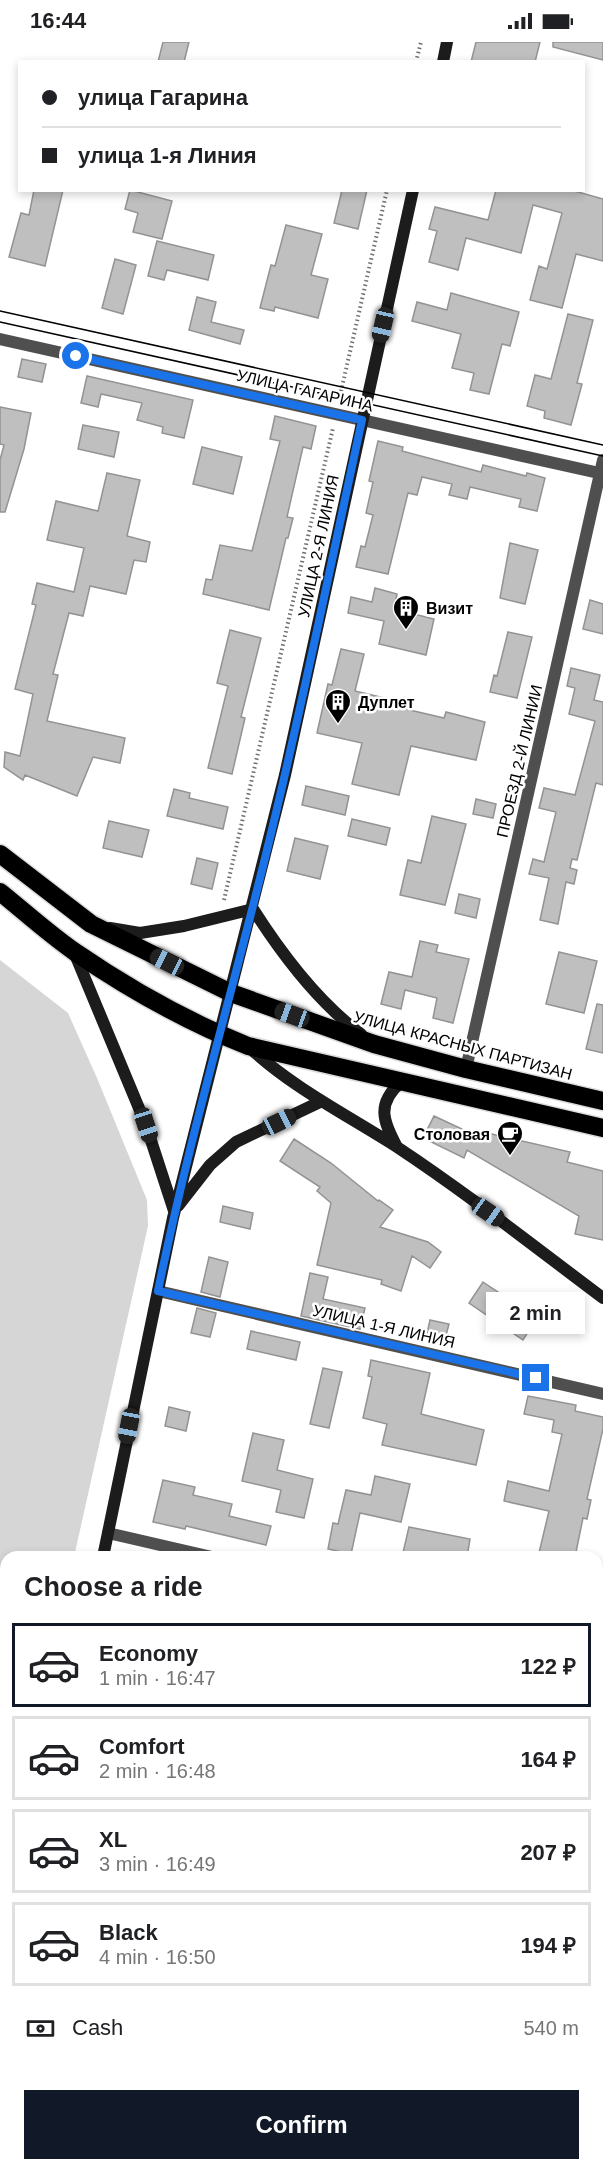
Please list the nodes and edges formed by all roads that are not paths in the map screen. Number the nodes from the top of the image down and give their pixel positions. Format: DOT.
graph roads {
  1 [pos="447,42"];
  2 [pos="443,60"];
  3 [pos="414,192"];
  4 [pos="0,339"];
  5 [pos="362,420"];
  6 [pos="603,460"];
  7 [pos="602,473"];
  8 [pos="0,854"];
  9 [pos="0,892"];
  10 [pos="253,909"];
  11 [pos="91,924"];
  12 [pos="74,952"];
  13 [pos="231,993"];
  14 [pos="220,1035"];
  15 [pos="374,1044"];
  16 [pos="248,1046"];
  17 [pos="466,1069"];
  18 [pos="401,1082"];
  19 [pos="322,1101"];
  20 [pos="603,1101"];
  21 [pos="603,1128"];
  22 [pos="397,1148"];
  23 [pos="174,1212"];
  24 [pos="158,1291"];
  25 [pos="603,1298"];
  26 [pos="603,1394"];
  27 [pos="108,1533"];
  28 [pos="104,1551"];
  29 [pos="186,1551"];
  1 -- 2 [label="street"];
  3 -- 5 [label="street, УЛИЦА 2-Я ЛИНИЯ"];
  4 -- 5 [label="street, УЛИЦА ГАГАРИНА"];
  5 -- 7 [label="street, УЛИЦА ГАГАРИНА"];
  5 -- 10 [label="street, УЛИЦА 2-Я ЛИНИЯ"];
  6 -- 7 [label="street, ПРОЕЗД 2-Й ЛИНИИ"];
  7 -- 17 [label="street, ПРОЕЗД 2-Й ЛИНИИ"];
  8 -- 11 [label="highway, УЛИЦА КРАСНЫХ ПАРТИЗАН"];
  9 -- 12 [label="highway"];
  10 -- 11 [label="street"];
  10 -- 13 [label="street, УЛИЦА 2-Я ЛИНИЯ"];
  10 -- 15 [label="street"];
  11 -- 13 [label="highway, УЛИЦА КРАСНЫХ ПАРТИЗАН"];
  12 -- 14 [label="highway"];
  12 -- 23 [label="street"];
  13 -- 14 [label="street, УЛИЦА 2-Я ЛИНИЯ"];
  13 -- 15 [label="highway, УЛИЦА КРАСНЫХ ПАРТИЗАН"];
  14 -- 16 [label="highway"];
  14 -- 23 [label="street, УЛИЦА 2-Я ЛИНИЯ"];
  15 -- 17 [label="highway, УЛИЦА КРАСНЫХ ПАРТИЗАН"];
  16 -- 18 [label="highway"];
  16 -- 19 [label="street"];
  17 -- 20 [label="highway, УЛИЦА КРАСНЫХ ПАРТИЗАН"];
  18 -- 21 [label="highway"];
  18 -- 22 [label="street"];
  19 -- 22 [label="street"];
  19 -- 23 [label="street"];
  22 -- 25 [label="street"];
  23 -- 24 [label="street, УЛИЦА 2-Я ЛИНИЯ"];
  24 -- 26 [label="street, УЛИЦА 1-Я ЛИНИЯ"];
  24 -- 27 [label="street, УЛИЦА 2-Я ЛИНИЯ"];
  27 -- 28 [label="street, УЛИЦА 2-Я ЛИНИЯ"];
  27 -- 29 [label="street"];
}
